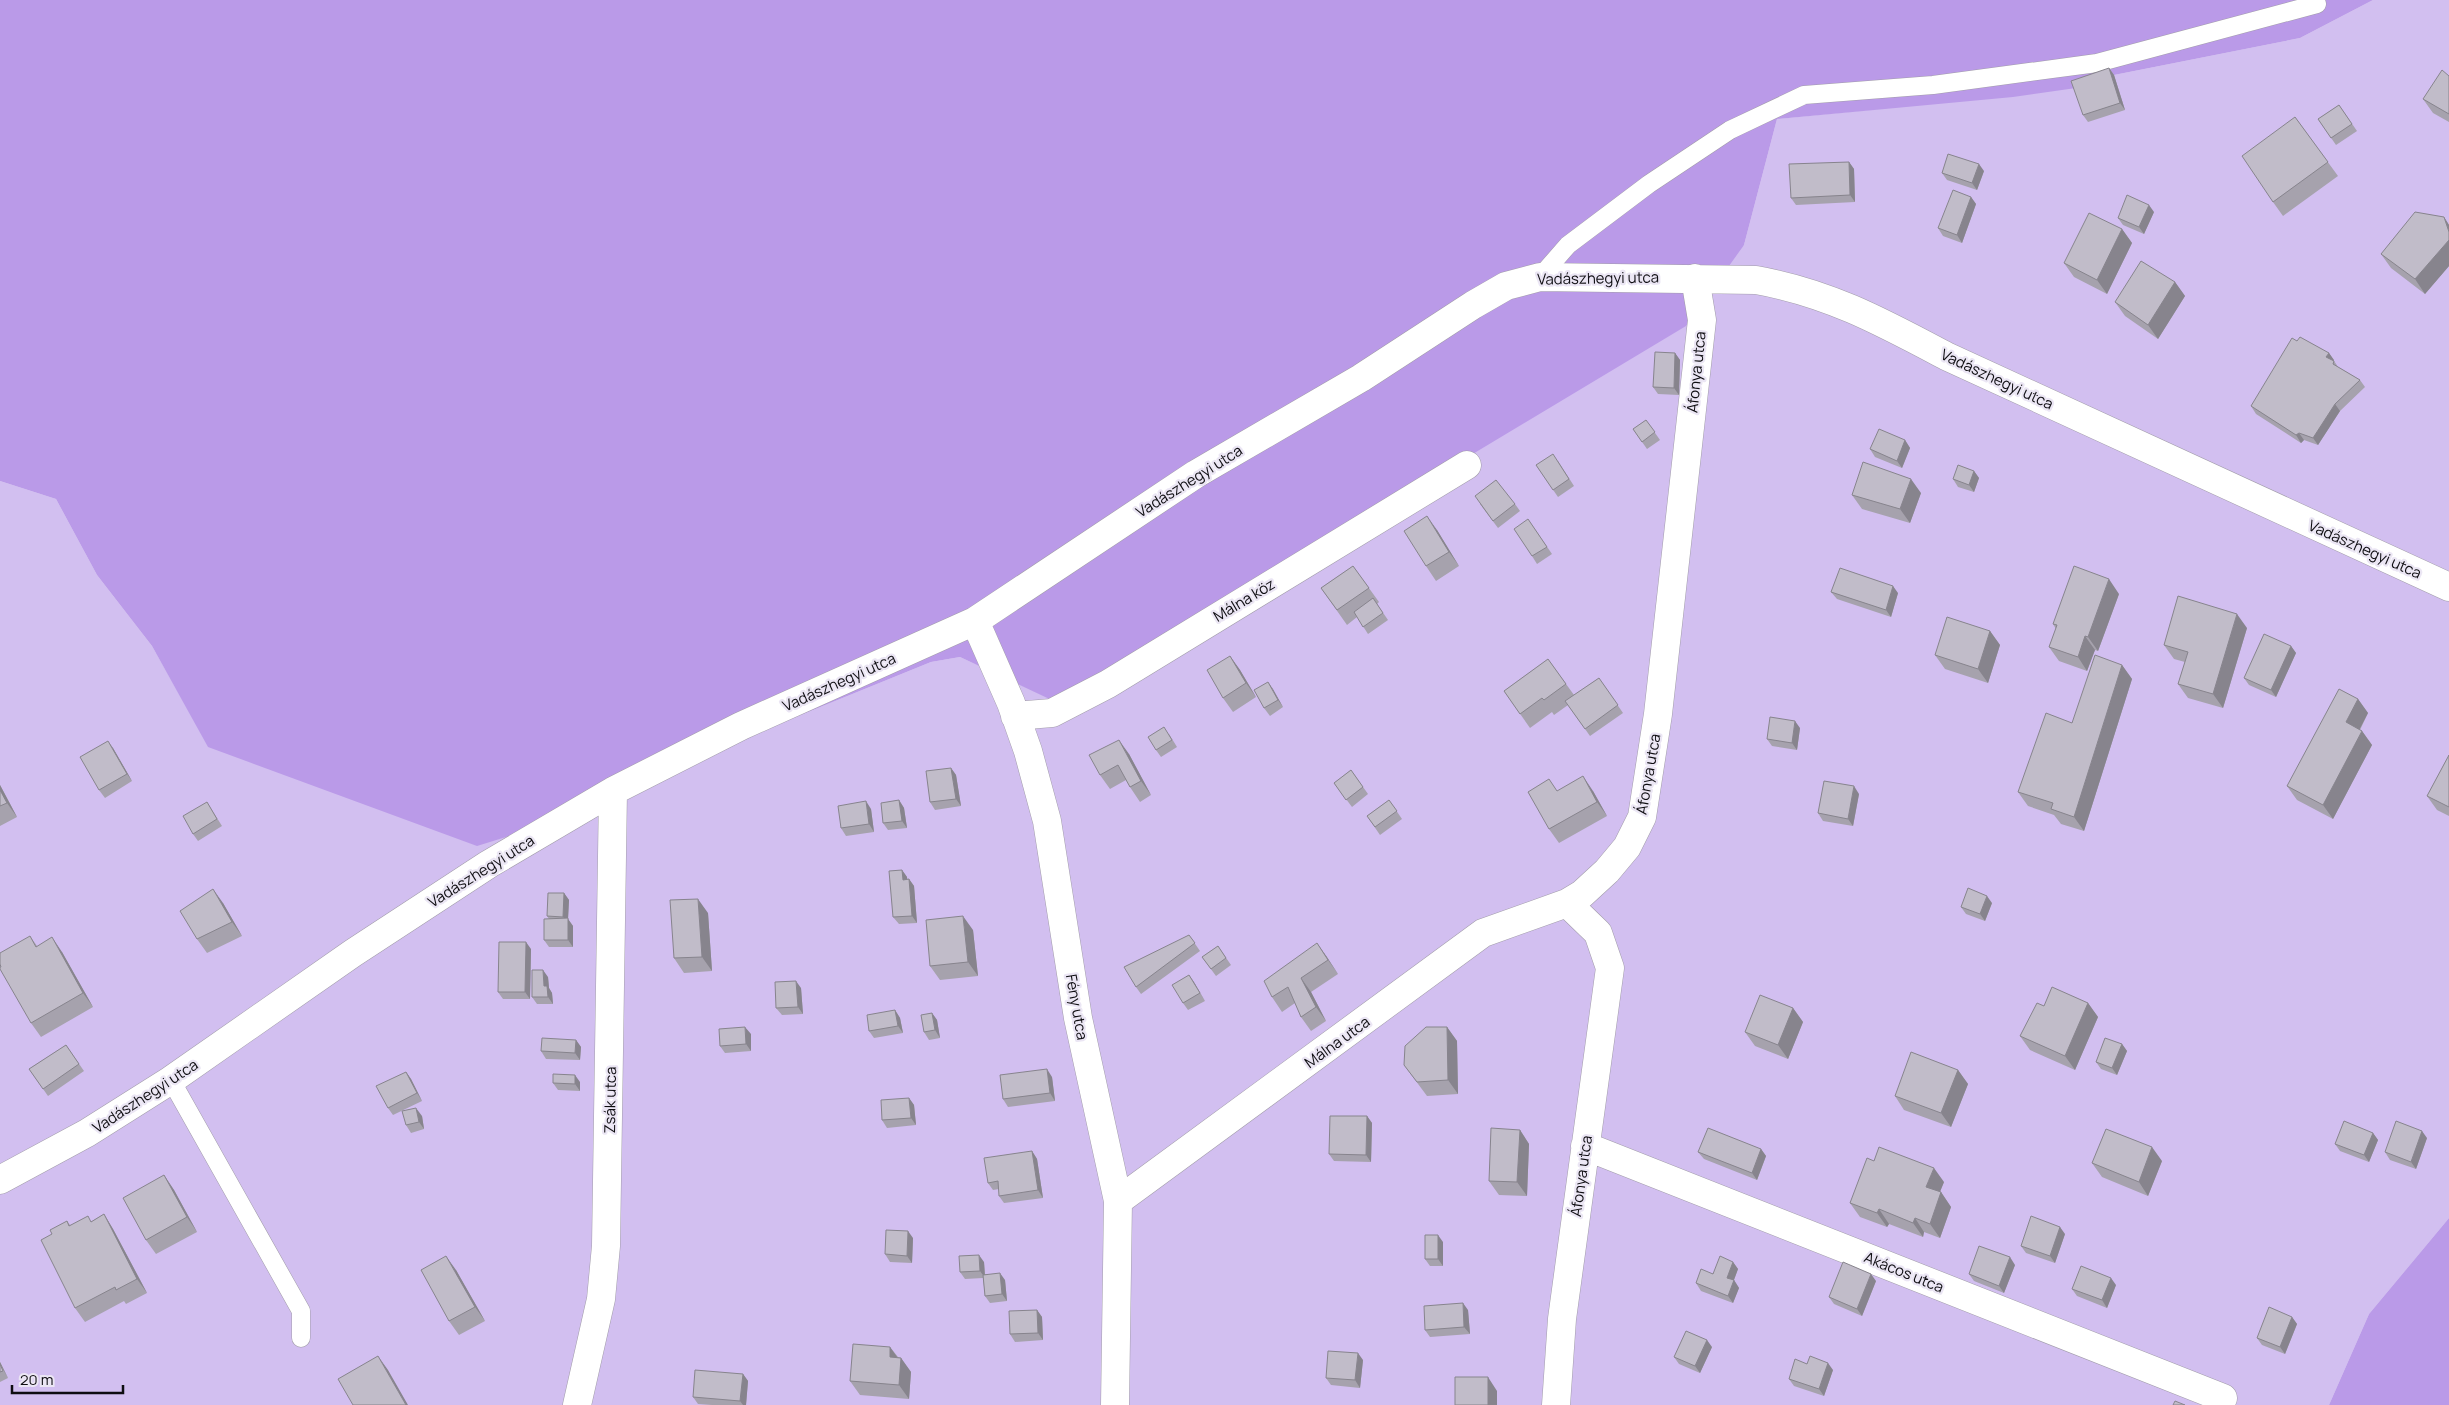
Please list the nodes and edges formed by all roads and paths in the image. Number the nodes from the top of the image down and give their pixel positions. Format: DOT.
graph roads {
  1 [pos="2317,4"];
  2 [pos="1540,276"];
  3 [pos="1694,278"];
  4 [pos="1466,465"];
  5 [pos="2449,587"];
  6 [pos="975,621"];
  7 [pos="1015,716"];
  8 [pos="613,791"];
  9 [pos="1567,903"];
  10 [pos="171,1080"];
  11 [pos="1585,1146"];
  12 [pos="0,1180"];
  13 [pos="1118,1201"];
  14 [pos="301,1338"];
  15 [pos="2222,1401"];
  16 [pos="577,1405"];
  17 [pos="1115,1405"];
  18 [pos="1556,1405"];
  1 -- 2 [label="lane"];
  2 -- 3 [label="street, Vadászhegyi utca"];
  2 -- 6 [label="street, Vadászhegyi utca"];
  3 -- 5 [label="street, Vadászhegyi utca"];
  3 -- 9 [label="street, Áfonya utca"];
  4 -- 7 [label="street, Málna köz"];
  6 -- 7 [label="street, Fény utca"];
  6 -- 8 [label="street, Vadászhegyi utca"];
  7 -- 13 [label="street, Fény utca"];
  8 -- 10 [label="street, Vadászhegyi utca"];
  8 -- 16 [label="street, Zsák utca"];
  9 -- 11 [label="street, Áfonya utca"];
  9 -- 13 [label="street, Málna utca"];
  10 -- 12 [label="street, Vadászhegyi utca"];
  10 -- 14 [label="lane"];
  11 -- 15 [label="street, Akácos utca"];
  11 -- 18 [label="street, Áfonya utca"];
  13 -- 17 [label="street, Fény utca"];
}
